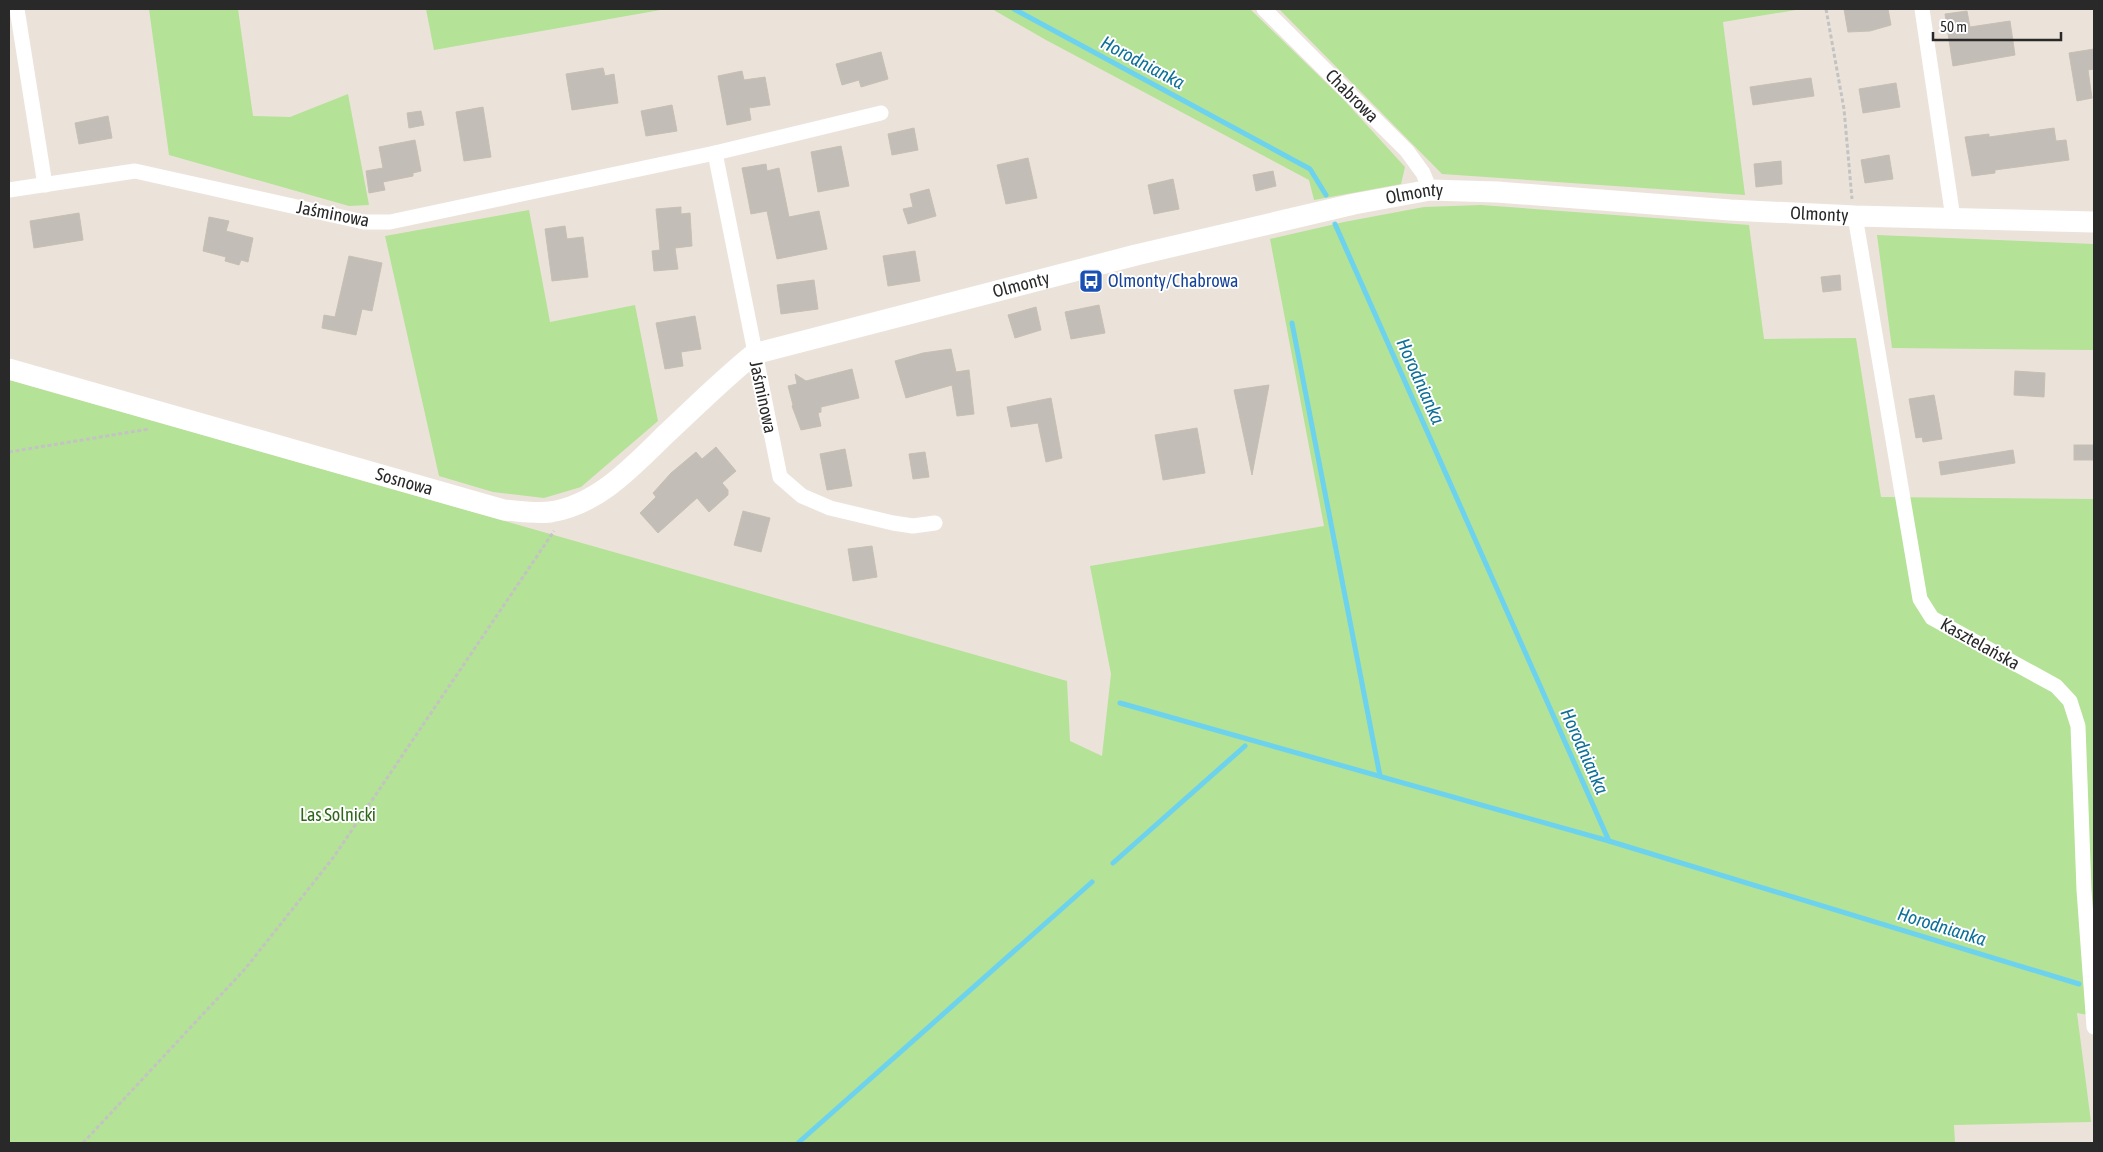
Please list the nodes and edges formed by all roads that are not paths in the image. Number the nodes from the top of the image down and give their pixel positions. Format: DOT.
graph roads {
  1 [pos="17,9"];
  2 [pos="1264,9"];
  3 [pos="1922,9"];
  4 [pos="881,113"];
  5 [pos="715,153"];
  6 [pos="46,185"];
  7 [pos="9,190"];
  8 [pos="1430,190"];
  9 [pos="1855,216"];
  10 [pos="1953,218"];
  11 [pos="2094,222"];
  12 [pos="754,354"];
  13 [pos="9,369"];
  14 [pos="936,523"];
  15 [pos="2094,1027"];
  1 -- 6 [label="street"];
  2 -- 8 [label="street, Chabrowa"];
  3 -- 10 [label="street"];
  4 -- 5 [label="street, Jaśminowa"];
  5 -- 6 [label="street, Jaśminowa"];
  5 -- 12 [label="street, Jaśminowa"];
  6 -- 7 [label="street, Jaśminowa"];
  8 -- 9 [label="street, Olmonty"];
  8 -- 12 [label="street, Olmonty"];
  9 -- 10 [label="street, Olmonty"];
  9 -- 15 [label="street, Kasztelańska"];
  10 -- 11 [label="street, Olmonty"];
  12 -- 13 [label="street, Sosnowa"];
  12 -- 14 [label="street, Jaśminowa"];
}
